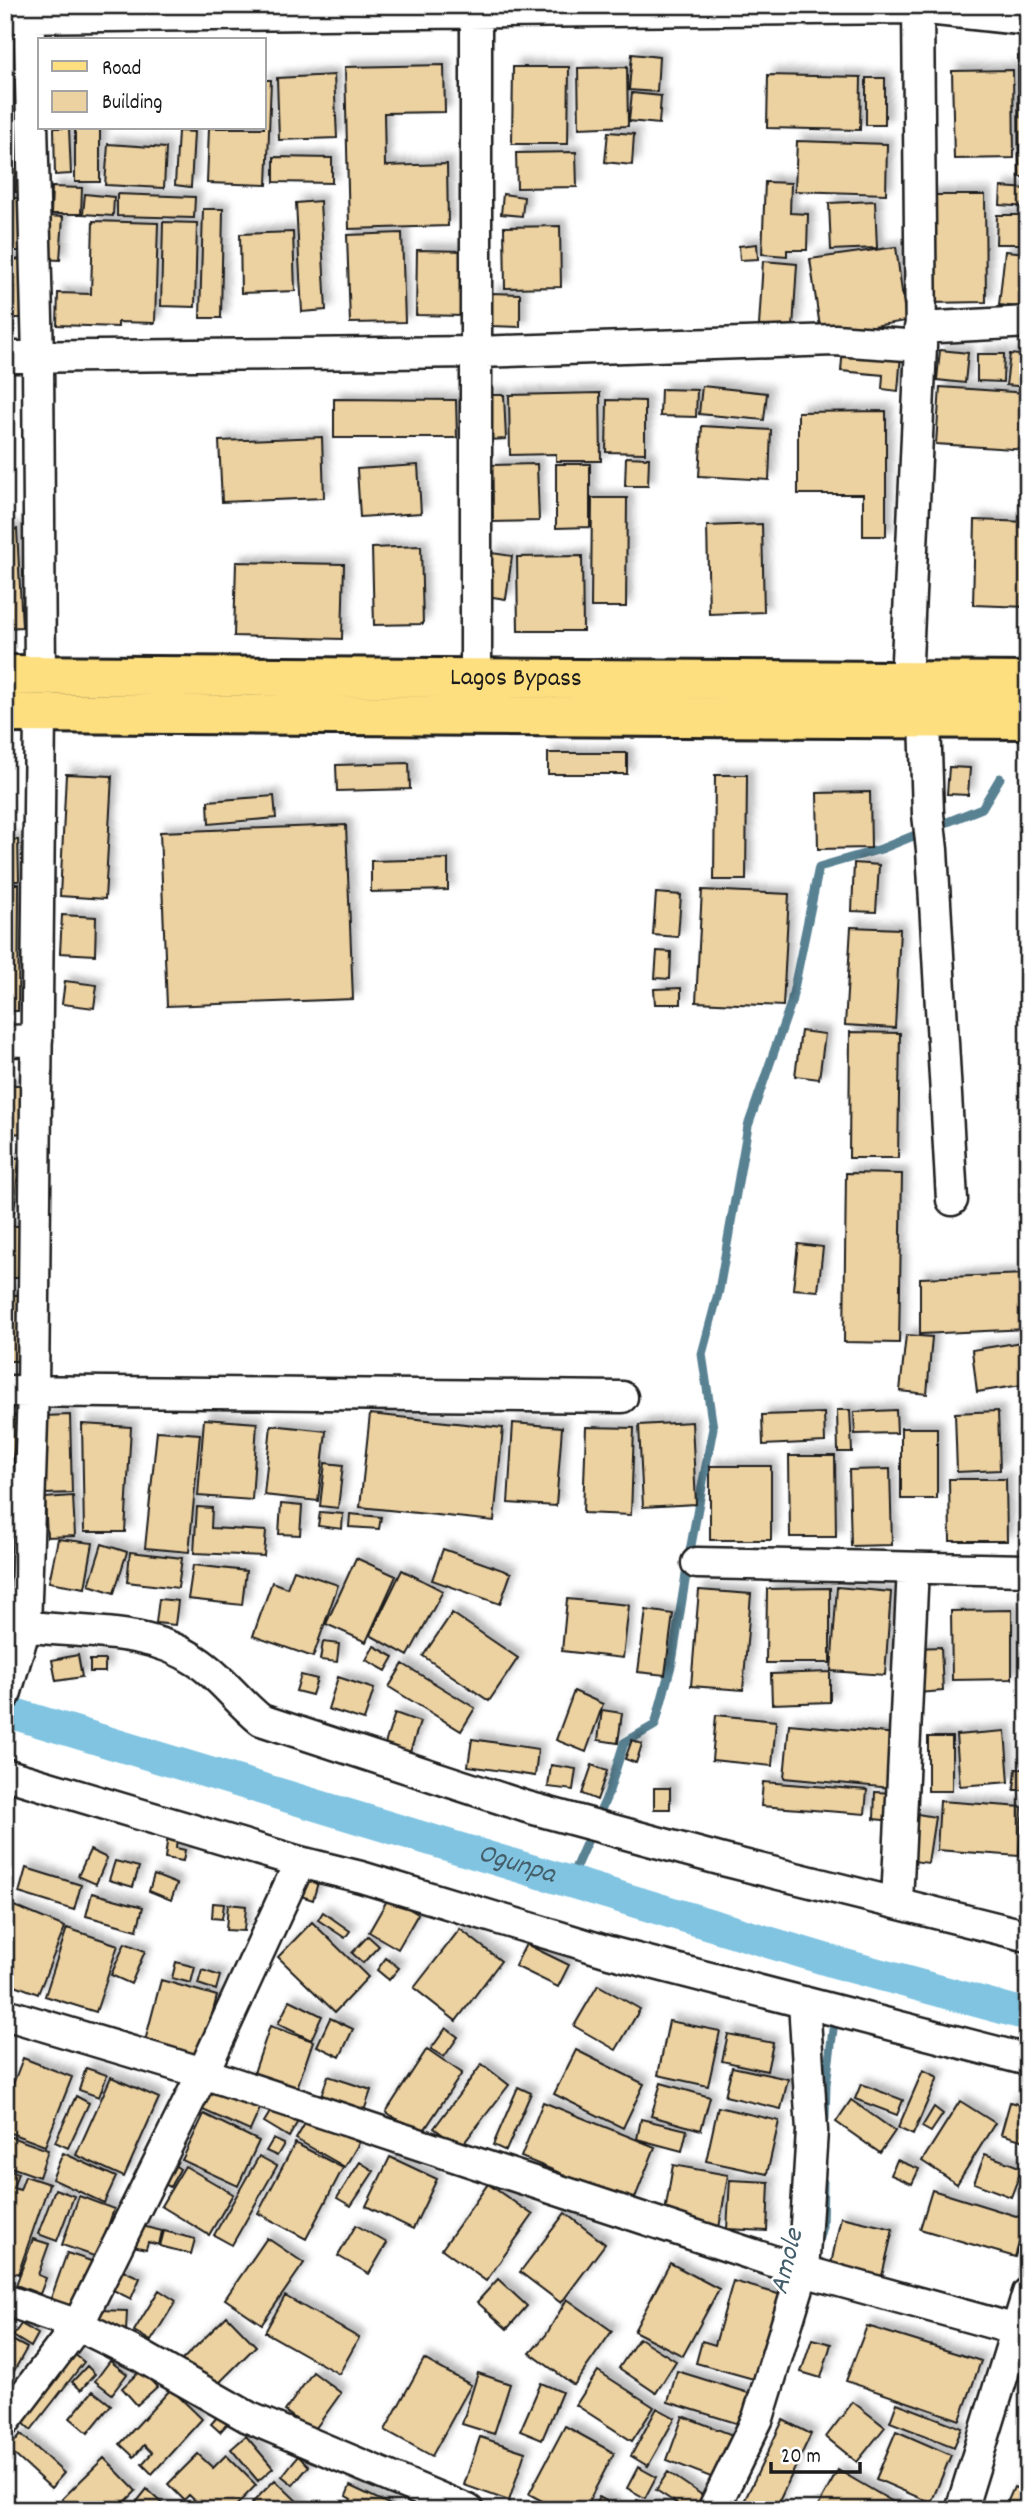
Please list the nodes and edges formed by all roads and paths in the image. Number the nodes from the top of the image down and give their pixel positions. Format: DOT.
graph roads {
  1 [pos="918,7"];
  2 [pos="475,9"];
  3 [pos="21,13"];
  4 [pos="1028,20"];
  5 [pos="1028,322"];
  6 [pos="920,337"];
  7 [pos="477,352"];
  8 [pos="5,357"];
  9 [pos="38,358"];
  10 [pos="22,676"];
  11 [pos="476,678"];
  12 [pos="1028,682"];
  13 [pos="906,683"];
  14 [pos="22,713"];
  15 [pos="925,718"];
  16 [pos="1028,719"];
  17 [pos="37,1040"];
  18 [pos="5,1041"];
  19 [pos="953,1200"];
  20 [pos="19,1391"];
  21 [pos="622,1397"];
  22 [pos="697,1563"];
  23 [pos="913,1568"];
  24 [pos="1028,1570"];
  25 [pos="17,1631"];
  26 [pos="5,1695"];
  27 [pos="5,1773"];
  28 [pos="300,1862"];
  29 [pos="897,1902"];
  30 [pos="1028,1936"];
  31 [pos="804,2003"];
  32 [pos="5,2014"];
  33 [pos="1028,2060"];
  34 [pos="204,2073"];
  35 [pos="803,2271"];
  36 [pos="1028,2293"];
  37 [pos="5,2300"];
  38 [pos="78,2325"];
  39 [pos="1022,2331"];
  40 [pos="5,2421"];
  41 [pos="468,2510"];
  42 [pos="713,2510"];
  43 [pos="961,2510"];
  1 -- 2 [label="street"];
  1 -- 4 [label="street"];
  1 -- 6 [label="street"];
  2 -- 3 [label="street"];
  2 -- 7 [label="street"];
  3 -- 9 [label="street"];
  5 -- 6 [label="street"];
  6 -- 7 [label="street"];
  6 -- 13 [label="street"];
  7 -- 9 [label="street"];
  7 -- 11 [label="street"];
  8 -- 9 [label="street"];
  9 -- 10 [label="street"];
  10 -- 11 [label="main road, Lagos Bypass"];
  11 -- 13 [label="main road, Lagos Bypass"];
  12 -- 13 [label="main road, Lagos Bypass"];
  14 -- 15 [label="main road, Lagos Bypass"];
  14 -- 17 [label="street"];
  15 -- 16 [label="main road, Lagos Bypass"];
  15 -- 19 [label="street"];
  17 -- 18 [label="street"];
  17 -- 20 [label="street"];
  20 -- 21 [label="street"];
  20 -- 25 [label="street"];
  22 -- 23 [label="street"];
  23 -- 24 [label="street"];
  23 -- 29 [label="street"];
  25 -- 26 [label="street"];
  25 -- 29 [label="street"];
  27 -- 28 [label="street"];
  28 -- 31 [label="street"];
  28 -- 34 [label="street"];
  29 -- 30 [label="street"];
  31 -- 33 [label="street"];
  31 -- 35 [label="street"];
  32 -- 34 [label="street"];
  34 -- 35 [label="street"];
  34 -- 38 [label="street"];
  35 -- 39 [label="street"];
  35 -- 42 [label="street"];
  36 -- 39 [label="street"];
  37 -- 38 [label="street"];
  38 -- 40 [label="street"];
  38 -- 41 [label="street"];
  39 -- 43 [label="street"];
}
